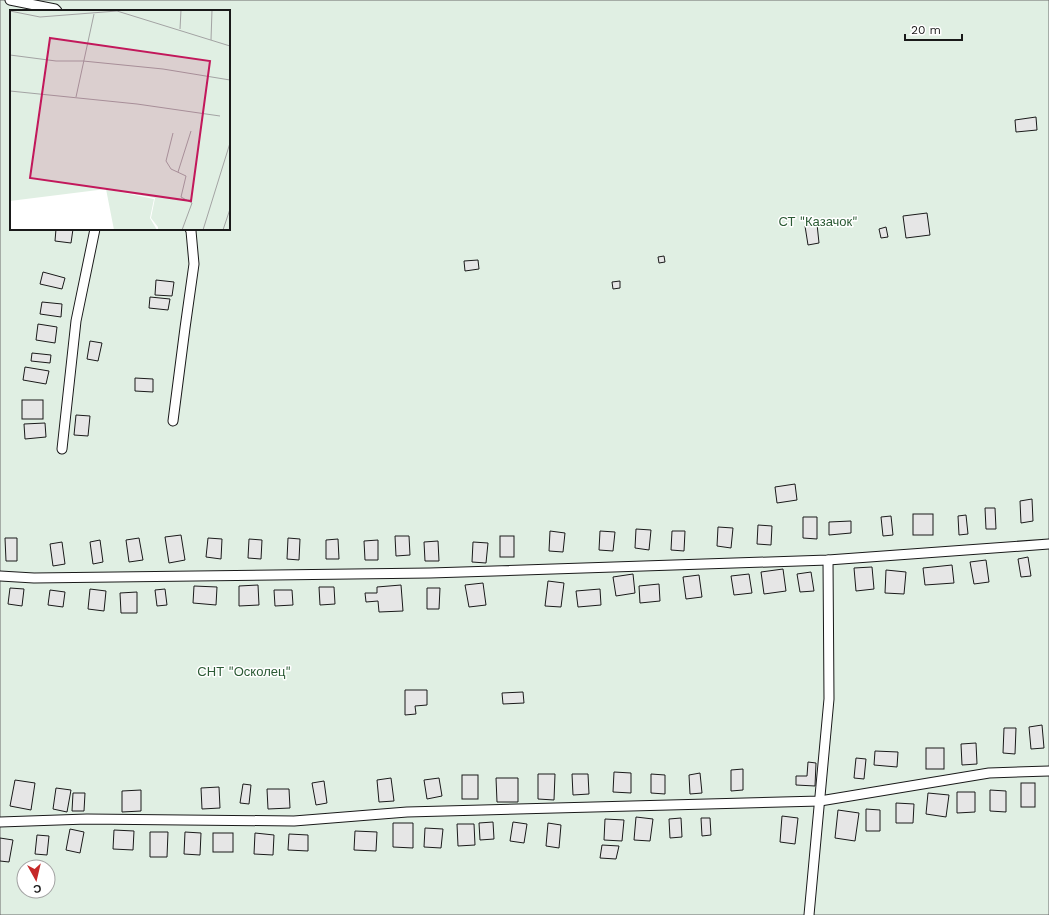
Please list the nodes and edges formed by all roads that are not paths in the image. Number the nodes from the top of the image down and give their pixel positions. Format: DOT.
graph roads {
  1 [pos="10,0"];
  2 [pos="56,10"];
  3 [pos="95,230"];
  4 [pos="190,230"];
  5 [pos="173,421"];
  6 [pos="62,449"];
  7 [pos="1049,544"];
  8 [pos="828,560"];
  9 [pos="0,576"];
  10 [pos="1049,771"];
  11 [pos="820,801"];
  12 [pos="0,822"];
  13 [pos="808,915"];
  1 -- 2 [label="lane"];
  3 -- 6 [label="lane"];
  4 -- 5 [label="lane"];
  7 -- 8 [label="lane"];
  8 -- 9 [label="lane"];
  8 -- 11 [label="lane"];
  10 -- 11 [label="lane"];
  11 -- 12 [label="lane"];
  11 -- 13 [label="lane"];
}
